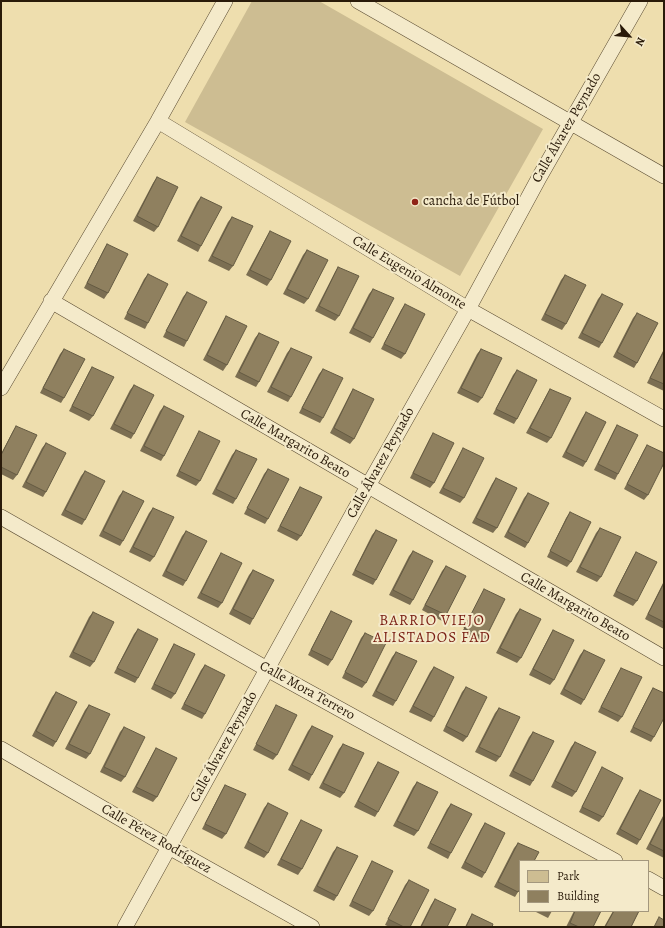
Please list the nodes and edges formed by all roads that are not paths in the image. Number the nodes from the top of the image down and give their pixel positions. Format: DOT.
graph roads {
  1 [pos="225,1"];
  2 [pos="358,1"];
  3 [pos="640,1"];
  4 [pos="158,121"];
  5 [pos="570,123"];
  6 [pos="664,176"];
  7 [pos="51,301"];
  8 [pos="468,309"];
  9 [pos="1,388"];
  10 [pos="664,419"];
  11 [pos="368,486"];
  12 [pos="1,517"];
  13 [pos="664,658"];
  14 [pos="267,668"];
  15 [pos="1,749"];
  16 [pos="169,847"];
  17 [pos="613,860"];
  18 [pos="649,880"];
  19 [pos="664,888"];
  20 [pos="125,927"];
  21 [pos="312,927"];
  1 -- 4 [label="lane"];
  2 -- 5 [label="lane"];
  3 -- 5 [label="lane, Calle Álvarez Peynado"];
  4 -- 7 [label="lane"];
  4 -- 8 [label="lane, Calle Eugenio Almonte"];
  5 -- 6 [label="lane"];
  5 -- 8 [label="lane, Calle Álvarez Peynado"];
  7 -- 9 [label="lane"];
  7 -- 11 [label="lane, Calle Margarito Beato"];
  8 -- 10 [label="lane, Calle Eugenio Almonte"];
  8 -- 11 [label="lane, Calle Álvarez Peynado"];
  11 -- 13 [label="lane, Calle Margarito Beato"];
  11 -- 14 [label="lane, Calle Álvarez Peynado"];
  12 -- 14 [label="lane, Calle Mora Terrero"];
  14 -- 16 [label="lane, Calle Álvarez Peynado"];
  14 -- 17 [label="lane, Calle Mora Terrero"];
  15 -- 16 [label="lane, Calle Pérez Rodríguez"];
  16 -- 20 [label="lane, Calle Álvarez Peynado"];
  16 -- 21 [label="lane, Calle Pérez Rodríguez"];
  18 -- 19 [label="lane"];
}
